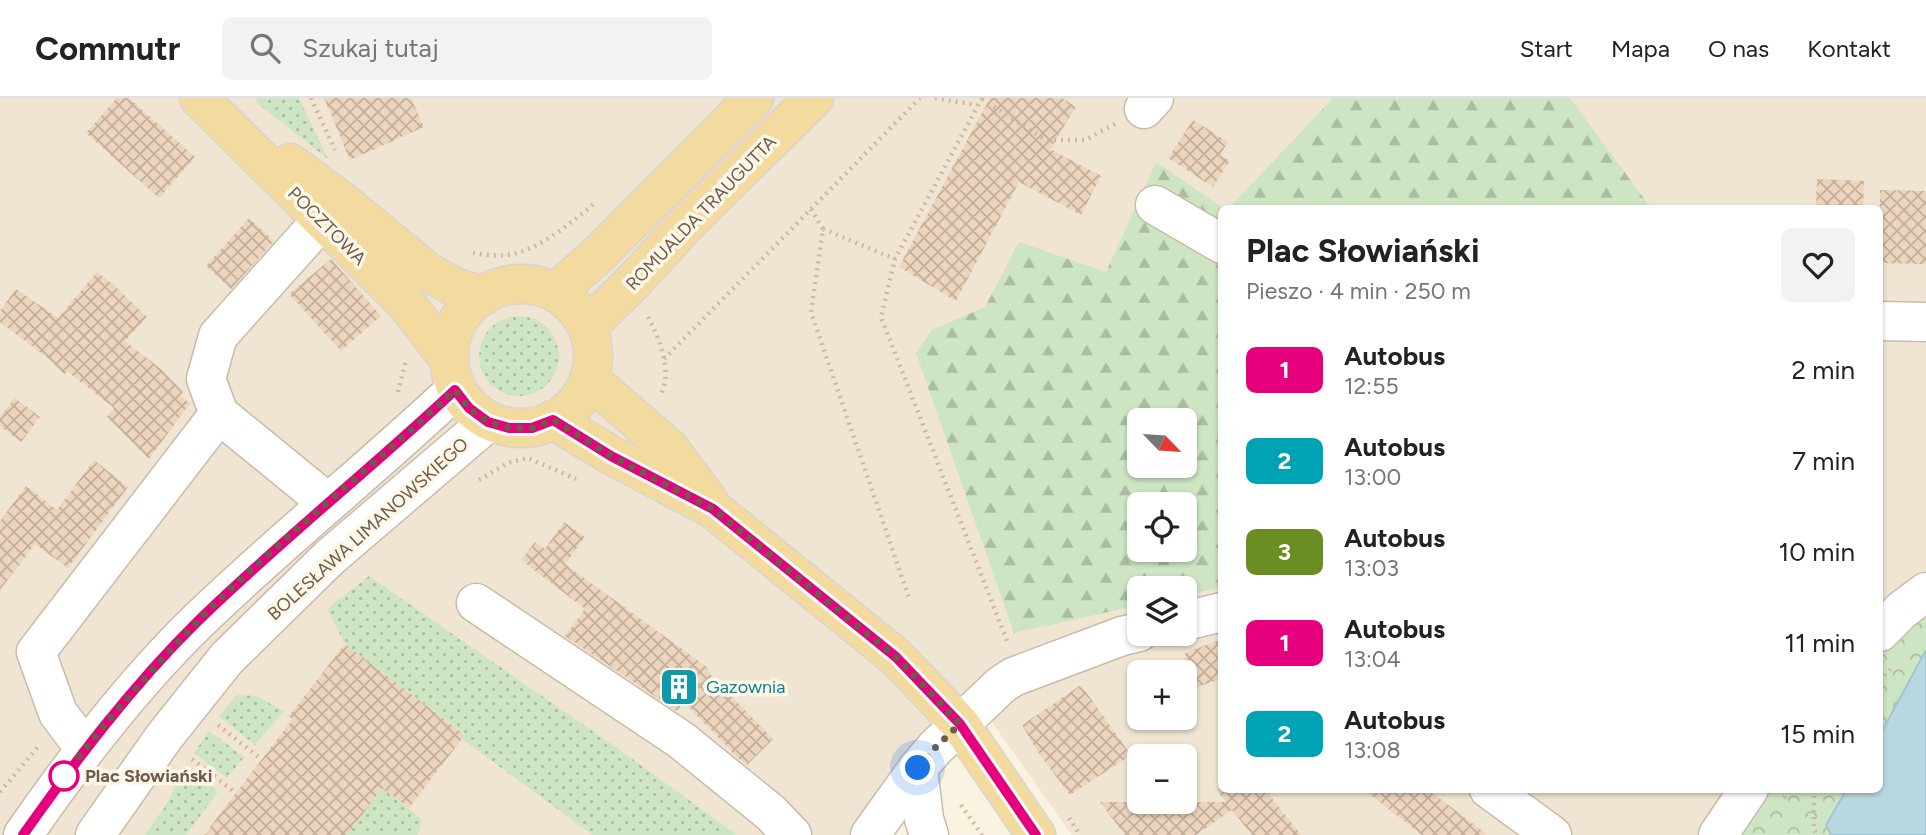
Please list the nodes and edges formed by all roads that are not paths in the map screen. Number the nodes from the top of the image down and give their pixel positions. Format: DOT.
graph roads {
  1 [pos="200,98"];
  2 [pos="754,98"];
  3 [pos="814,98"];
  4 [pos="1154,205"];
  5 [pos="321,221"];
  6 [pos="1218,242"];
  7 [pos="556,292"];
  8 [pos="483,296"];
  9 [pos="1883,321"];
  10 [pos="1926,322"];
  11 [pos="587,327"];
  12 [pos="452,374"];
  13 [pos="589,379"];
  14 [pos="219,414"];
  15 [pos="553,420"];
  16 [pos="488,422"];
  17 [pos="328,503"];
  18 [pos="713,509"];
  19 [pos="1926,592"];
  20 [pos="476,603"];
  21 [pos="1218,613"];
  22 [pos="1197,618"];
  23 [pos="1883,629"];
  24 [pos="1127,635"];
  25 [pos="960,724"];
  26 [pos="85,749"];
  27 [pos="918,768"];
  28 [pos="1494,793"];
  29 [pos="1746,793"];
  30 [pos="1050,823"];
  31 [pos="23,835"];
  32 [pos="95,835"];
  33 [pos="792,835"];
  34 [pos="870,835"];
  35 [pos="929,835"];
  36 [pos="1552,835"];
  37 [pos="1718,835"];
  1 -- 5 [label="main road, POCZTOWA"];
  1 -- 8 [label="main road, POCZTOWA"];
  2 -- 7 [label="main road"];
  3 -- 11 [label="main road, ROMUALDA TRAUGUTTA"];
  4 -- 6 [label="street"];
  5 -- 12 [label="main road, POCZTOWA"];
  5 -- 14 [label="street"];
  7 -- 8 [label="main road"];
  7 -- 11 [label="main road"];
  8 -- 12 [label="main road"];
  9 -- 10 [label="street"];
  11 -- 13 [label="main road"];
  12 -- 16 [label="main road"];
  12 -- 17 [label="street"];
  13 -- 15 [label="main road"];
  13 -- 18 [label="main road"];
  14 -- 17 [label="street"];
  14 -- 26 [label="street"];
  15 -- 16 [label="main road"];
  15 -- 18 [label="main road"];
  16 -- 32 [label="street, BOLESŁAWA LIMANOWSKIEGO"];
  17 -- 26 [label="street"];
  18 -- 25 [label="main road"];
  19 -- 23 [label="street"];
  20 -- 33 [label="street"];
  21 -- 22 [label="street"];
  24 -- 25 [label="street"];
  25 -- 27 [label="street"];
  25 -- 30 [label="main road"];
  26 -- 31 [label="street"];
  27 -- 34 [label="street"];
  27 -- 35 [label="street"];
  28 -- 36 [label="street"];
  29 -- 37 [label="street"];
}
